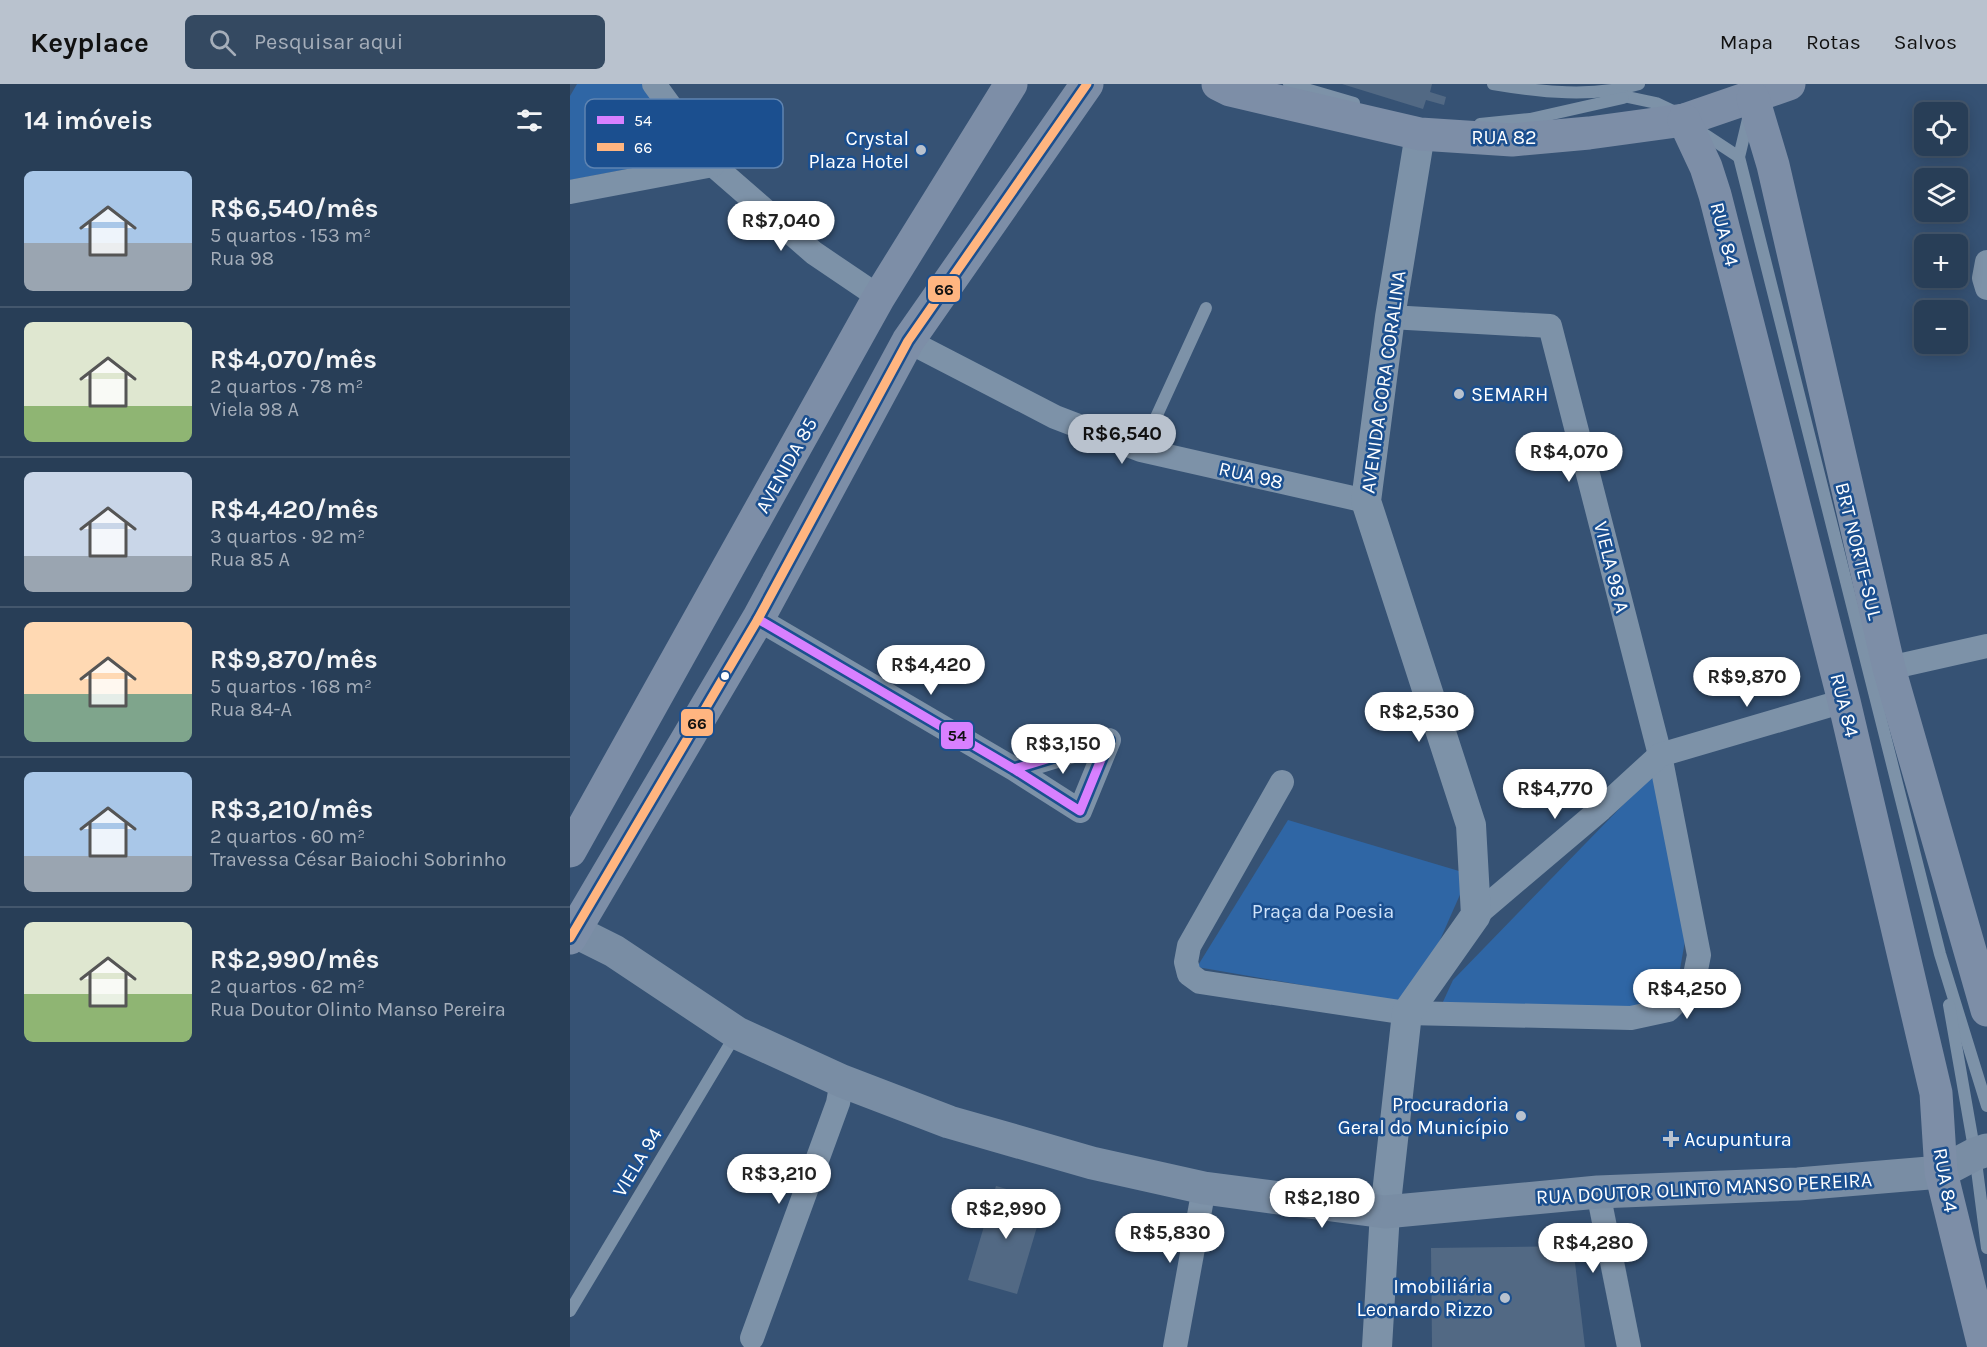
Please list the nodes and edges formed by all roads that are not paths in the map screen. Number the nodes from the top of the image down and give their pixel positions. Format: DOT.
graph roads {
  1 [pos="654,84"];
  2 [pos="1011,84"];
  3 [pos="1087,84"];
  4 [pos="1218,84"];
  5 [pos="1289,84"];
  6 [pos="1493,84"];
  7 [pos="1639,84"];
  8 [pos="1789,84"];
  9 [pos="1754,91"];
  10 [pos="1604,92"];
  11 [pos="1623,98"];
  12 [pos="665,99"];
  13 [pos="1363,105"];
  14 [pos="1684,120"];
  15 [pos="1464,123"];
  16 [pos="1420,134"];
  17 [pos="1739,157"];
  18 [pos="697,168"];
  19 [pos="716,168"];
  20 [pos="570,192"];
  21 [pos="1987,262"];
  22 [pos="1987,288"];
  23 [pos="879,297"];
  24 [pos="1206,308"];
  25 [pos="1390,318"];
  26 [pos="908,341"];
  27 [pos="1141,450"];
  28 [pos="1366,501"];
  29 [pos="758,619"];
  30 [pos="1987,646"];
  31 [pos="1889,668"];
  32 [pos="1844,701"];
  33 [pos="1660,755"];
  34 [pos="1014,769"];
  35 [pos="1282,782"];
  36 [pos="570,851"];
  37 [pos="1476,915"];
  38 [pos="572,932"];
  39 [pos="1940,954"];
  40 [pos="1987,1010"];
  41 [pos="1407,1013"];
  42 [pos="737,1033"];
  43 [pos="842,1081"];
  44 [pos="1987,1106"];
  45 [pos="1981,1152"];
  46 [pos="1941,1172"];
  47 [pos="1204,1188"];
  48 [pos="1598,1192"];
  49 [pos="1385,1212"];
  50 [pos="1987,1248"];
  51 [pos="570,1311"];
  52 [pos="752,1338"];
  53 [pos="1175,1347"];
  54 [pos="1377,1347"];
  55 [pos="1629,1347"];
  56 [pos="1984,1347"];
  1 -- 12 [label="street"];
  2 -- 23 [label="main road, AVENIDA 85"];
  3 -- 26 [label="main road"];
  4 -- 16 [label="main road, RUA 82"];
  5 -- 13 [label="lane"];
  6 -- 10 [label="lane"];
  7 -- 10 [label="lane"];
  8 -- 9 [label="main road, RUA 82"];
  9 -- 14 [label="main road, RUA 82"];
  9 -- 17 [label="lane"];
  9 -- 31 [label="main road"];
  10 -- 11 [label="lane"];
  11 -- 14 [label="lane"];
  11 -- 15 [label="lane, RUA 82"];
  14 -- 16 [label="main road, RUA 82"];
  14 -- 17 [label="lane"];
  14 -- 32 [label="main road, RUA 84"];
  16 -- 25 [label="street, AVENIDA CORA CORALINA"];
  17 -- 39 [label="lane, BRT NORTE-SUL"];
  18 -- 20 [label="street"];
  19 -- 23 [label="street"];
  21 -- 22 [label="street"];
  23 -- 36 [label="main road, AVENIDA 85"];
  24 -- 27 [label="lane"];
  25 -- 28 [label="street, AVENIDA CORA CORALINA"];
  25 -- 33 [label="street, VIELA 98 A"];
  26 -- 27 [label="street, RUA 98"];
  26 -- 29 [label="main road"];
  27 -- 28 [label="street, RUA 98"];
  28 -- 37 [label="street, AVENIDA CORA CORALINA"];
  29 -- 34 [label="street"];
  29 -- 38 [label="main road"];
  30 -- 31 [label="street"];
  31 -- 40 [label="main road"];
  32 -- 33 [label="street"];
  32 -- 46 [label="main road, RUA 84"];
  33 -- 37 [label="street"];
  33 -- 41 [label="street"];
  35 -- 41 [label="street"];
  37 -- 41 [label="street"];
  38 -- 42 [label="main road, RUA DOUTOR OLINTO MANSO PEREIRA"];
  39 -- 44 [label="lane, BRT NORTE-SUL"];
  39 -- 45 [label="lane, BRT NORTE-SUL"];
  41 -- 49 [label="street"];
  42 -- 43 [label="main road, RUA DOUTOR OLINTO MANSO PEREIRA"];
  42 -- 51 [label="lane, VIELA 94"];
  43 -- 47 [label="main road, RUA DOUTOR OLINTO MANSO PEREIRA"];
  43 -- 52 [label="street"];
  45 -- 46 [label="main road, RUA DOUTOR OLINTO MANSO PEREIRA"];
  45 -- 50 [label="lane, BRT NORTE-SUL"];
  46 -- 48 [label="main road, RUA DOUTOR OLINTO MANSO PEREIRA"];
  46 -- 56 [label="main road, RUA 84"];
  47 -- 49 [label="main road, RUA DOUTOR OLINTO MANSO PEREIRA"];
  47 -- 53 [label="street"];
  48 -- 49 [label="main road, RUA DOUTOR OLINTO MANSO PEREIRA"];
  48 -- 55 [label="street"];
  49 -- 54 [label="street"];
}
